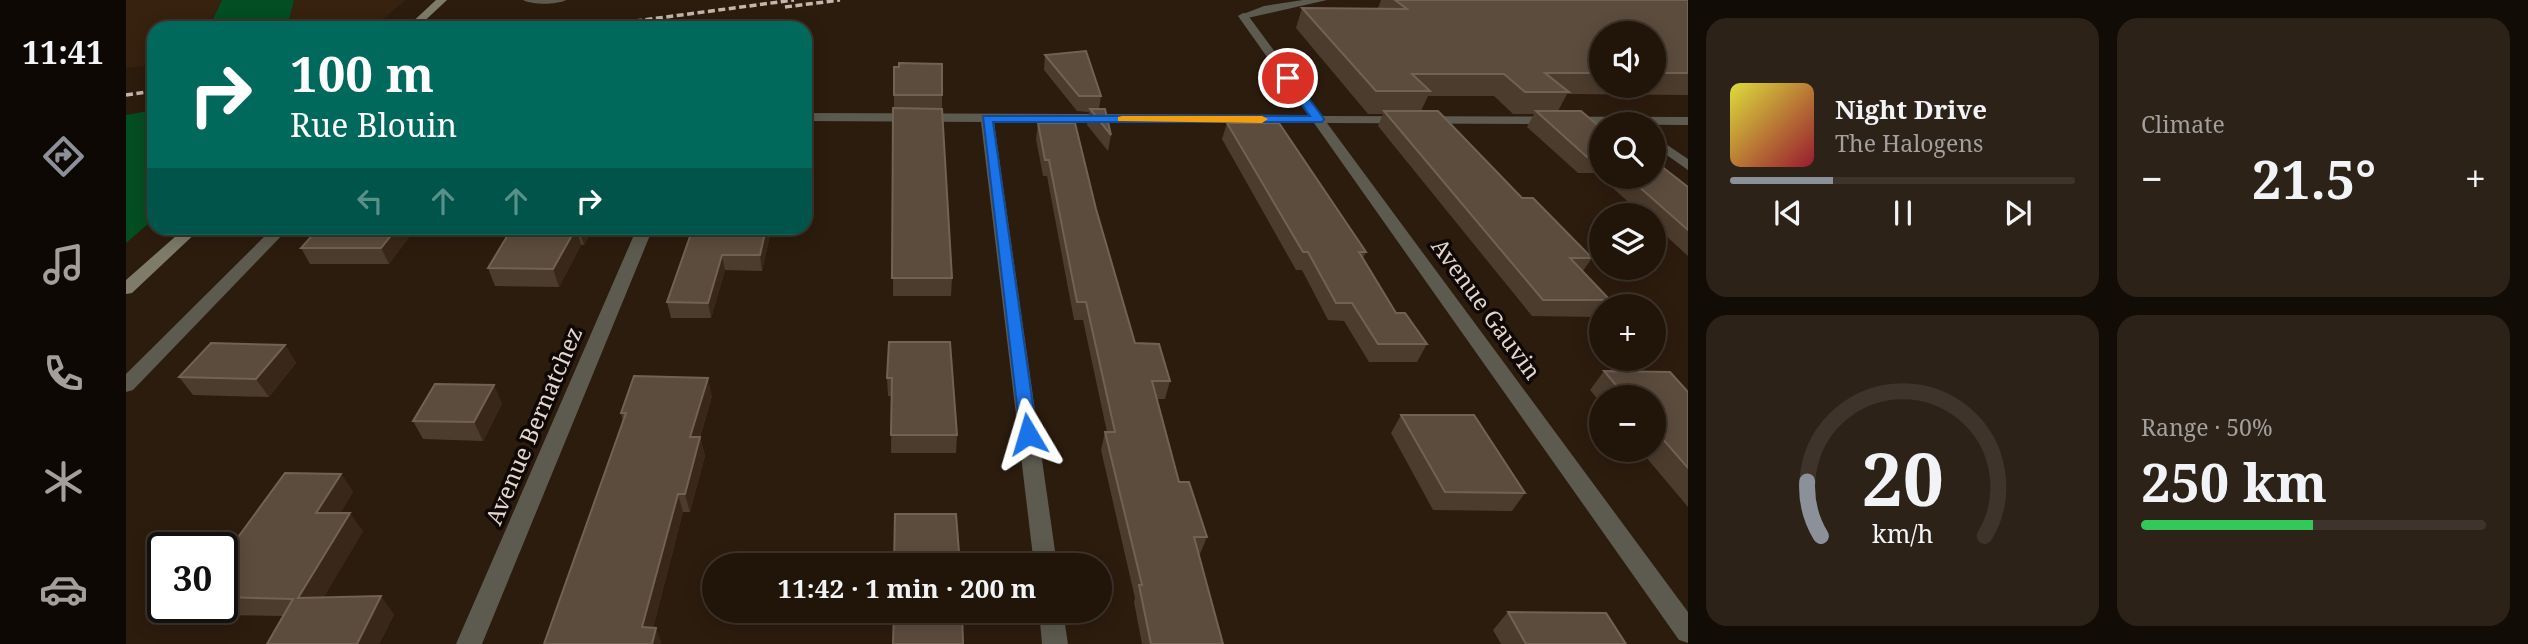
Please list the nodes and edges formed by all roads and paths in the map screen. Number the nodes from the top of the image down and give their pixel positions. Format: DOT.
graph roads {
  1 [pos="442,0"];
  2 [pos="528,0"];
  3 [pos="561,0"];
  4 [pos="1322,0"];
  5 [pos="419,21"];
  6 [pos="812,117"];
  7 [pos="987,119"];
  8 [pos="1318,119"];
  9 [pos="1666,121"];
  10 [pos="1688,121"];
  11 [pos="1589,122"];
  12 [pos="1666,149"];
  13 [pos="1688,166"];
  14 [pos="185,235"];
  15 [pos="274,235"];
  16 [pos="642,235"];
  17 [pos="126,289"];
  18 [pos="126,385"];
  19 [pos="1043,553"];
  20 [pos="1052,623"];
  21 [pos="1688,632"];
  22 [pos="469,644"];
  23 [pos="1055,644"];
  1 -- 5 [label="main road"];
  2 -- 3 [label="street"];
  4 -- 8 [label="street, Avenue Gauvin"];
  6 -- 7 [label="street"];
  7 -- 8 [label="street"];
  7 -- 19 [label="street"];
  8 -- 11 [label="street"];
  8 -- 21 [label="street, Avenue Gauvin"];
  9 -- 10 [label="street"];
  12 -- 13 [label="street"];
  14 -- 17 [label="main road"];
  15 -- 18 [label="street"];
  16 -- 22 [label="street, Avenue Bernatchez"];
  20 -- 23 [label="street"];
}
